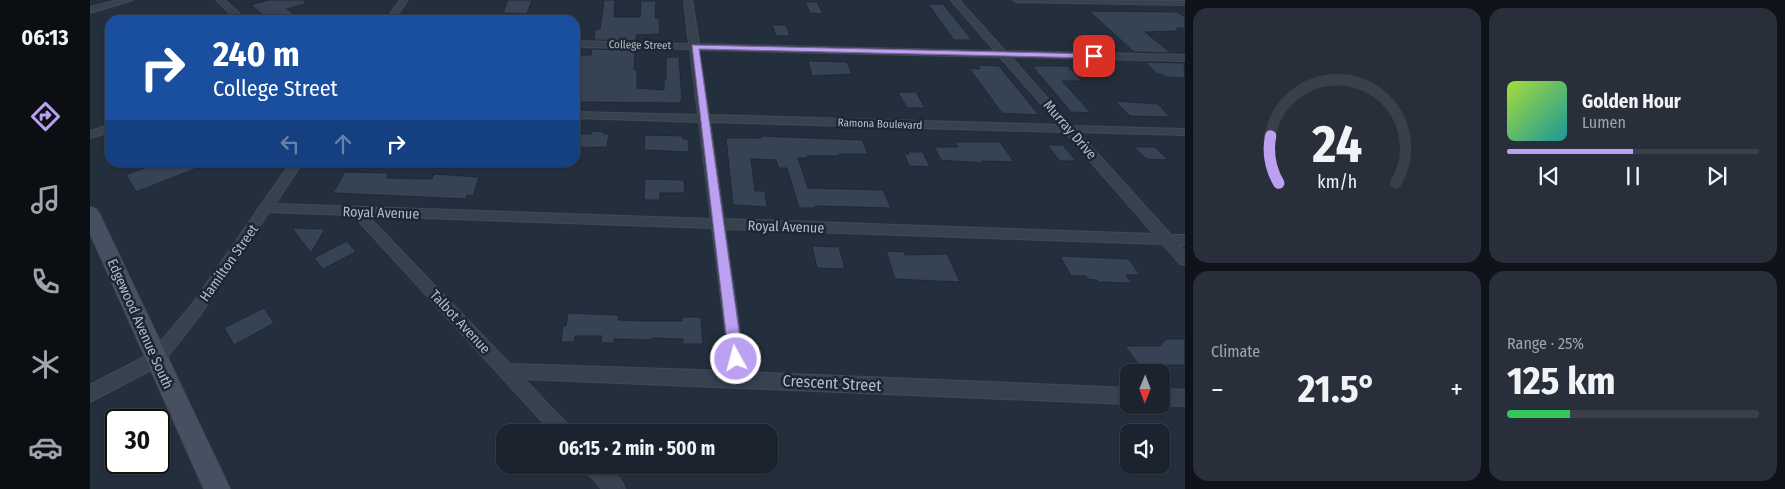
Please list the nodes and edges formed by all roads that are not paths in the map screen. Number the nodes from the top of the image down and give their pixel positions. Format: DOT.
graph roads {
  1 [pos="129,0"];
  2 [pos="220,0"];
  3 [pos="404,0"];
  4 [pos="688,0"];
  5 [pos="955,0"];
  6 [pos="1017,0"];
  7 [pos="1185,3"];
  8 [pos="90,10"];
  9 [pos="236,15"];
  10 [pos="394,15"];
  11 [pos="580,44"];
  12 [pos="694,46"];
  13 [pos="1003,54"];
  14 [pos="1185,58"];
  15 [pos="580,115"];
  16 [pos="704,119"];
  17 [pos="1069,129"];
  18 [pos="105,130"];
  19 [pos="1185,132"];
  20 [pos="90,135"];
  21 [pos="294,167"];
  22 [pos="267,208"];
  23 [pos="357,212"];
  24 [pos="90,213"];
  25 [pos="719,224"];
  26 [pos="1167,239"];
  27 [pos="1185,240"];
  28 [pos="1185,260"];
  29 [pos="156,359"];
  30 [pos="506,371"];
  31 [pos="739,378"];
  32 [pos="90,394"];
  33 [pos="1120,396"];
  34 [pos="1170,397"];
  35 [pos="1185,398"];
  36 [pos="556,424"];
  37 [pos="601,474"];
  38 [pos="216,489"];
  39 [pos="615,489"];
  1 -- 8 [label="street"];
  2 -- 9 [label="street"];
  3 -- 10 [label="street"];
  4 -- 12 [label="street"];
  5 -- 13 [label="street, Murray Drive"];
  6 -- 7 [label="street"];
  11 -- 12 [label="street, College Street"];
  12 -- 13 [label="street, College Street"];
  12 -- 16 [label="street"];
  13 -- 14 [label="street, College Street"];
  13 -- 17 [label="street, Murray Drive"];
  15 -- 16 [label="street, Ramona Boulevard"];
  16 -- 17 [label="street, Ramona Boulevard"];
  16 -- 25 [label="street"];
  17 -- 19 [label="street, Ramona Boulevard"];
  17 -- 26 [label="street, Murray Drive"];
  18 -- 20 [label="street"];
  21 -- 22 [label="street, Hamilton Street"];
  22 -- 23 [label="street, Royal Avenue"];
  22 -- 29 [label="street, Hamilton Street"];
  23 -- 25 [label="street, Royal Avenue"];
  23 -- 30 [label="street, Talbot Avenue"];
  24 -- 29 [label="main road, Edgewood Avenue South"];
  25 -- 26 [label="street, Royal Avenue"];
  25 -- 31 [label="street"];
  26 -- 27 [label="street, Royal Avenue"];
  26 -- 28 [label="street, Murray Drive"];
  29 -- 32 [label="street"];
  29 -- 38 [label="main road, Edgewood Avenue South"];
  30 -- 31 [label="street, Crescent Street"];
  30 -- 36 [label="street, Talbot Avenue"];
  31 -- 33 [label="street, Crescent Street"];
  34 -- 35 [label="street"];
  37 -- 39 [label="street"];
}
